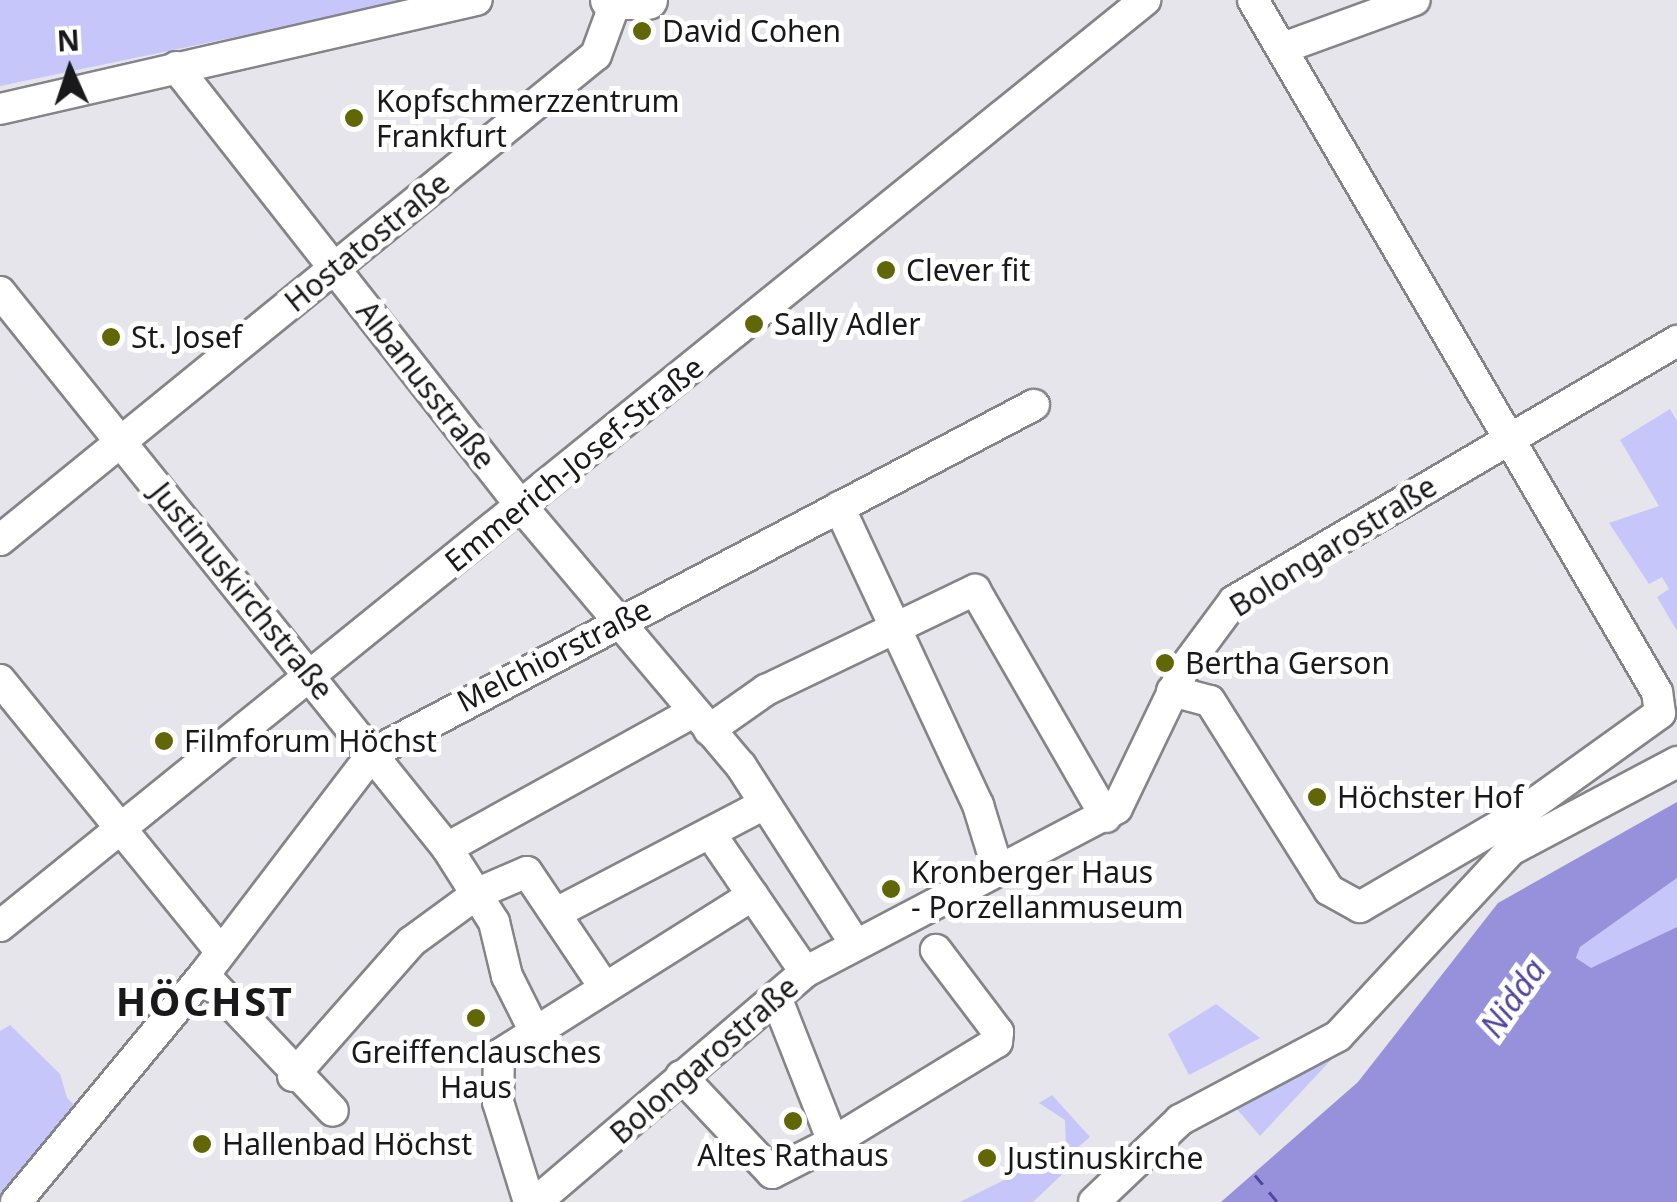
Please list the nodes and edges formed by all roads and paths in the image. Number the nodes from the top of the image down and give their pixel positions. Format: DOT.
graph roads {
  1 [pos="478,0"];
  2 [pos="1145,0"];
  3 [pos="1254,0"];
  4 [pos="1414,0"];
  5 [pos="624,1"];
  6 [pos="1284,48"];
  7 [pos="176,67"];
  8 [pos="0,109"];
  9 [pos="334,269"];
  10 [pos="0,292"];
  11 [pos="1677,341"];
  12 [pos="1020,412"];
  13 [pos="1510,438"];
  14 [pos="121,439"];
  15 [pos="522,507"];
  16 [pos="839,507"];
  17 [pos="0,540"];
  18 [pos="618,624"];
  19 [pos="898,626"];
  20 [pos="311,677"];
  21 [pos="0,680"];
  22 [pos="1172,691"];
  23 [pos="701,721"];
  24 [pos="373,753"];
  25 [pos="1677,762"];
  26 [pos="763,805"];
  27 [pos="1106,817"];
  28 [pos="1528,824"];
  29 [pos="123,830"];
  30 [pos="710,833"];
  31 [pos="447,848"];
  32 [pos="998,870"];
  33 [pos="478,893"];
  34 [pos="753,896"];
  35 [pos="558,912"];
  36 [pos="0,926"];
  37 [pos="854,942"];
  38 [pos="936,950"];
  39 [pos="212,964"];
  40 [pos="805,972"];
  41 [pos="602,985"];
  42 [pos="776,997"];
  43 [pos="533,1028"];
  44 [pos="293,1076"];
  45 [pos="681,1076"];
  46 [pos="333,1111"];
  47 [pos="834,1142"];
  48 [pos="16,1202"];
  49 [pos="532,1202"];
  50 [pos="1094,1202"];
  1 -- 7 [label="street"];
  2 -- 15 [label="street, Emmerich-Josef-Straße"];
  3 -- 6 [label="street"];
  4 -- 6 [label="street"];
  5 -- 9 [label="street, Hostatostraße"];
  6 -- 13 [label="street"];
  7 -- 8 [label="street"];
  7 -- 9 [label="street, Albanusstraße"];
  9 -- 14 [label="street, Hostatostraße"];
  9 -- 15 [label="street, Albanusstraße"];
  10 -- 14 [label="street, Justinuskirchstraße"];
  11 -- 13 [label="street, Bolongarostraße"];
  12 -- 16 [label="street, Melchiorstraße"];
  13 -- 22 [label="street, Bolongarostraße"];
  13 -- 28 [label="street"];
  14 -- 17 [label="street, Hostatostraße"];
  14 -- 20 [label="street, Justinuskirchstraße"];
  15 -- 18 [label="street, Albanusstraße"];
  15 -- 20 [label="street, Emmerich-Josef-Straße"];
  16 -- 18 [label="street, Melchiorstraße"];
  16 -- 19 [label="street"];
  18 -- 23 [label="street, Albanusstraße"];
  18 -- 24 [label="street, Melchiorstraße"];
  19 -- 23 [label="street"];
  19 -- 27 [label="street"];
  19 -- 32 [label="street"];
  20 -- 24 [label="street, Justinuskirchstraße"];
  20 -- 29 [label="street, Emmerich-Josef-Straße"];
  21 -- 29 [label="street"];
  22 -- 27 [label="street, Bolongarostraße"];
  22 -- 28 [label="street"];
  23 -- 26 [label="street, Albanusstraße"];
  23 -- 31 [label="street"];
  24 -- 31 [label="street, Justinuskirchstraße"];
  24 -- 39 [label="street, Melchiorstraße"];
  25 -- 28 [label="street"];
  26 -- 30 [label="street"];
  26 -- 37 [label="street, Albanusstraße"];
  27 -- 32 [label="street, Bolongarostraße"];
  28 -- 50 [label="street"];
  29 -- 36 [label="street, Emmerich-Josef-Straße"];
  29 -- 39 [label="street"];
  30 -- 34 [label="street"];
  30 -- 35 [label="street"];
  31 -- 33 [label="street, Justinuskirchstraße"];
  32 -- 37 [label="street, Bolongarostraße"];
  33 -- 35 [label="street"];
  33 -- 43 [label="street, Justinuskirchstraße"];
  33 -- 44 [label="street"];
  34 -- 40 [label="street"];
  34 -- 41 [label="street"];
  35 -- 41 [label="street"];
  37 -- 40 [label="street, Bolongarostraße"];
  38 -- 47 [label="street"];
  39 -- 44 [label="street"];
  39 -- 48 [label="street, Melchiorstraße"];
  40 -- 42 [label="street, Bolongarostraße"];
  41 -- 43 [label="street"];
  42 -- 45 [label="street, Bolongarostraße"];
  42 -- 47 [label="street"];
  43 -- 49 [label="street"];
  44 -- 46 [label="street"];
  45 -- 47 [label="street"];
  45 -- 49 [label="street, Bolongarostraße"];
}
